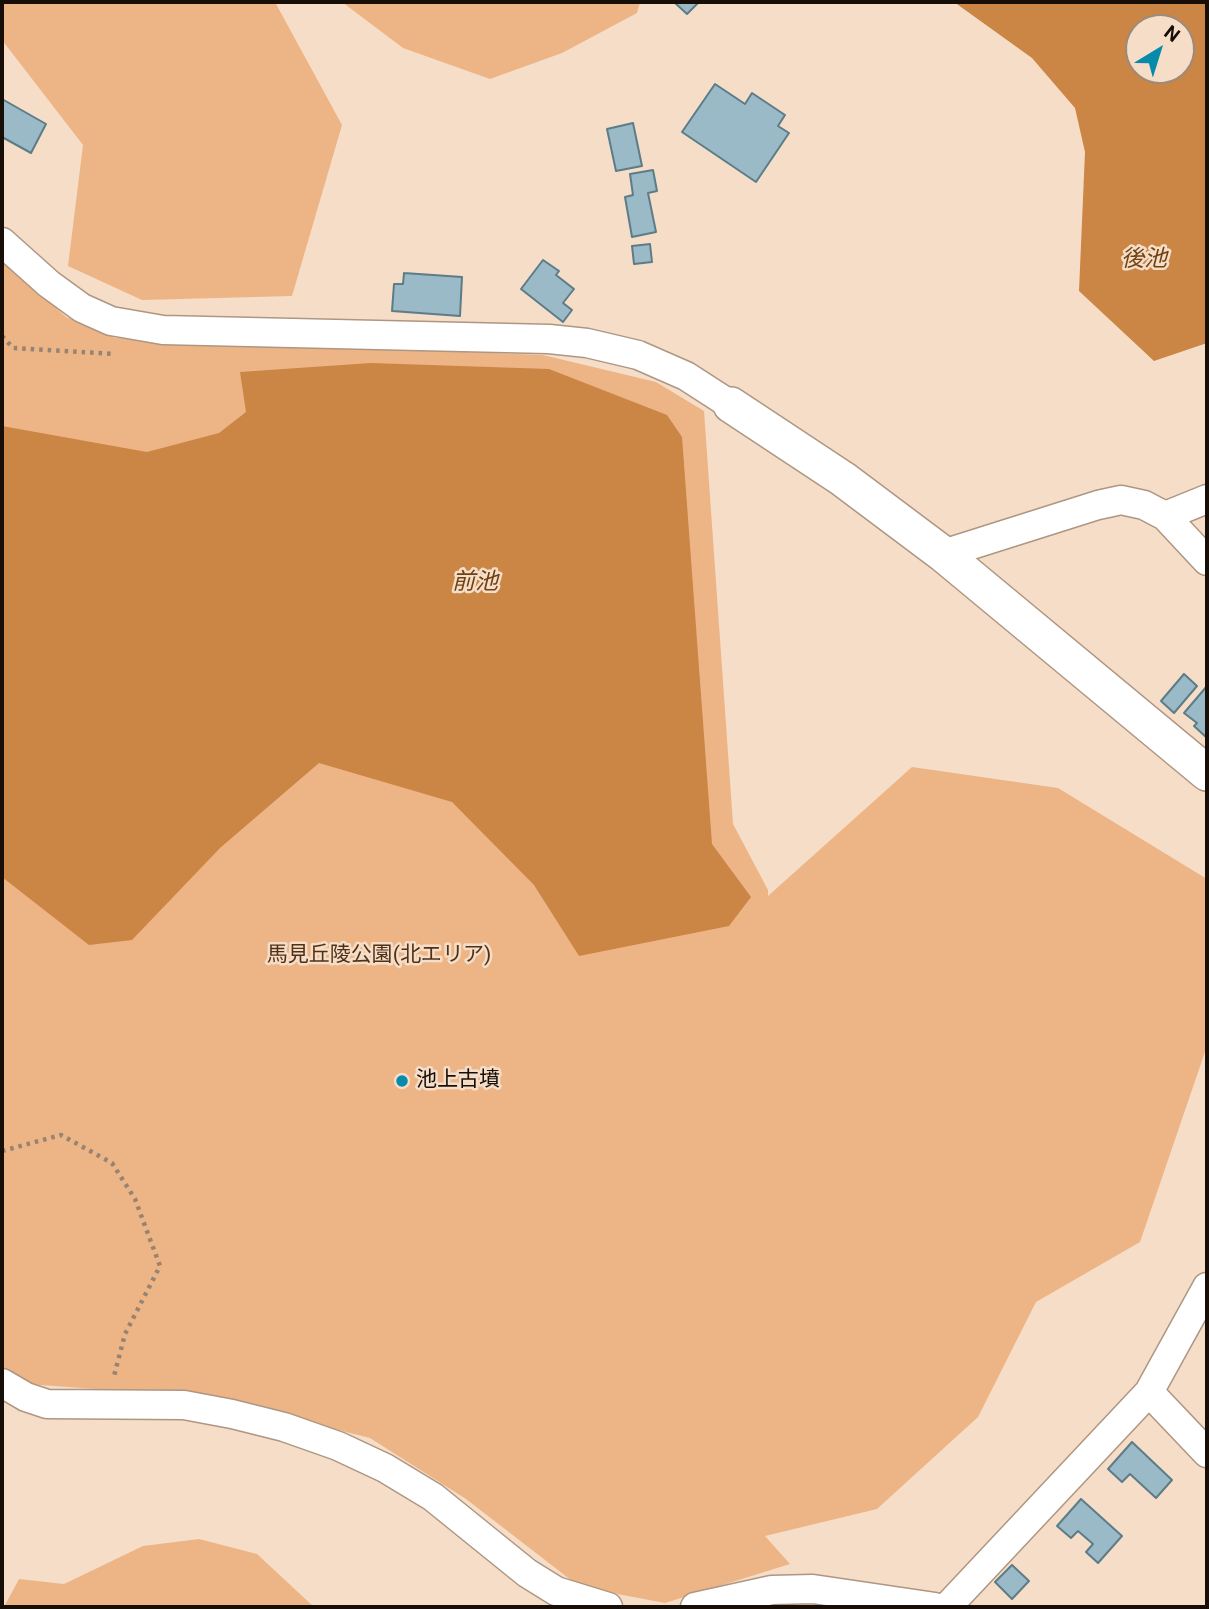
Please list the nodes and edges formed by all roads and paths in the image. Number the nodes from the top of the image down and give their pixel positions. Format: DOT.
graph roads {
  1 [pos="2,242"];
  2 [pos="2,337"];
  3 [pos="122,355"];
  4 [pos="731,405"];
  5 [pos="1207,499"];
  6 [pos="1165,516"];
  7 [pos="943,554"];
  8 [pos="1207,561"];
  9 [pos="1207,773"];
  10 [pos="2,1151"];
  11 [pos="1207,1287"];
  12 [pos="2,1383"];
  13 [pos="1149,1392"];
  14 [pos="106,1404"];
  15 [pos="1207,1453"];
  16 [pos="608,1607"];
  17 [pos="695,1607"];
  18 [pos="935,1607"];
  19 [pos="947,1607"];
  1 -- 4 [label="street"];
  2 -- 3 [label="path"];
  4 -- 7 [label="street"];
  5 -- 6 [label="street"];
  6 -- 7 [label="street"];
  6 -- 8 [label="street"];
  7 -- 9 [label="street"];
  10 -- 14 [label="path"];
  11 -- 13 [label="street"];
  12 -- 14 [label="street"];
  13 -- 15 [label="street"];
  13 -- 19 [label="street"];
  14 -- 16 [label="street"];
  17 -- 18 [label="street"];
}
